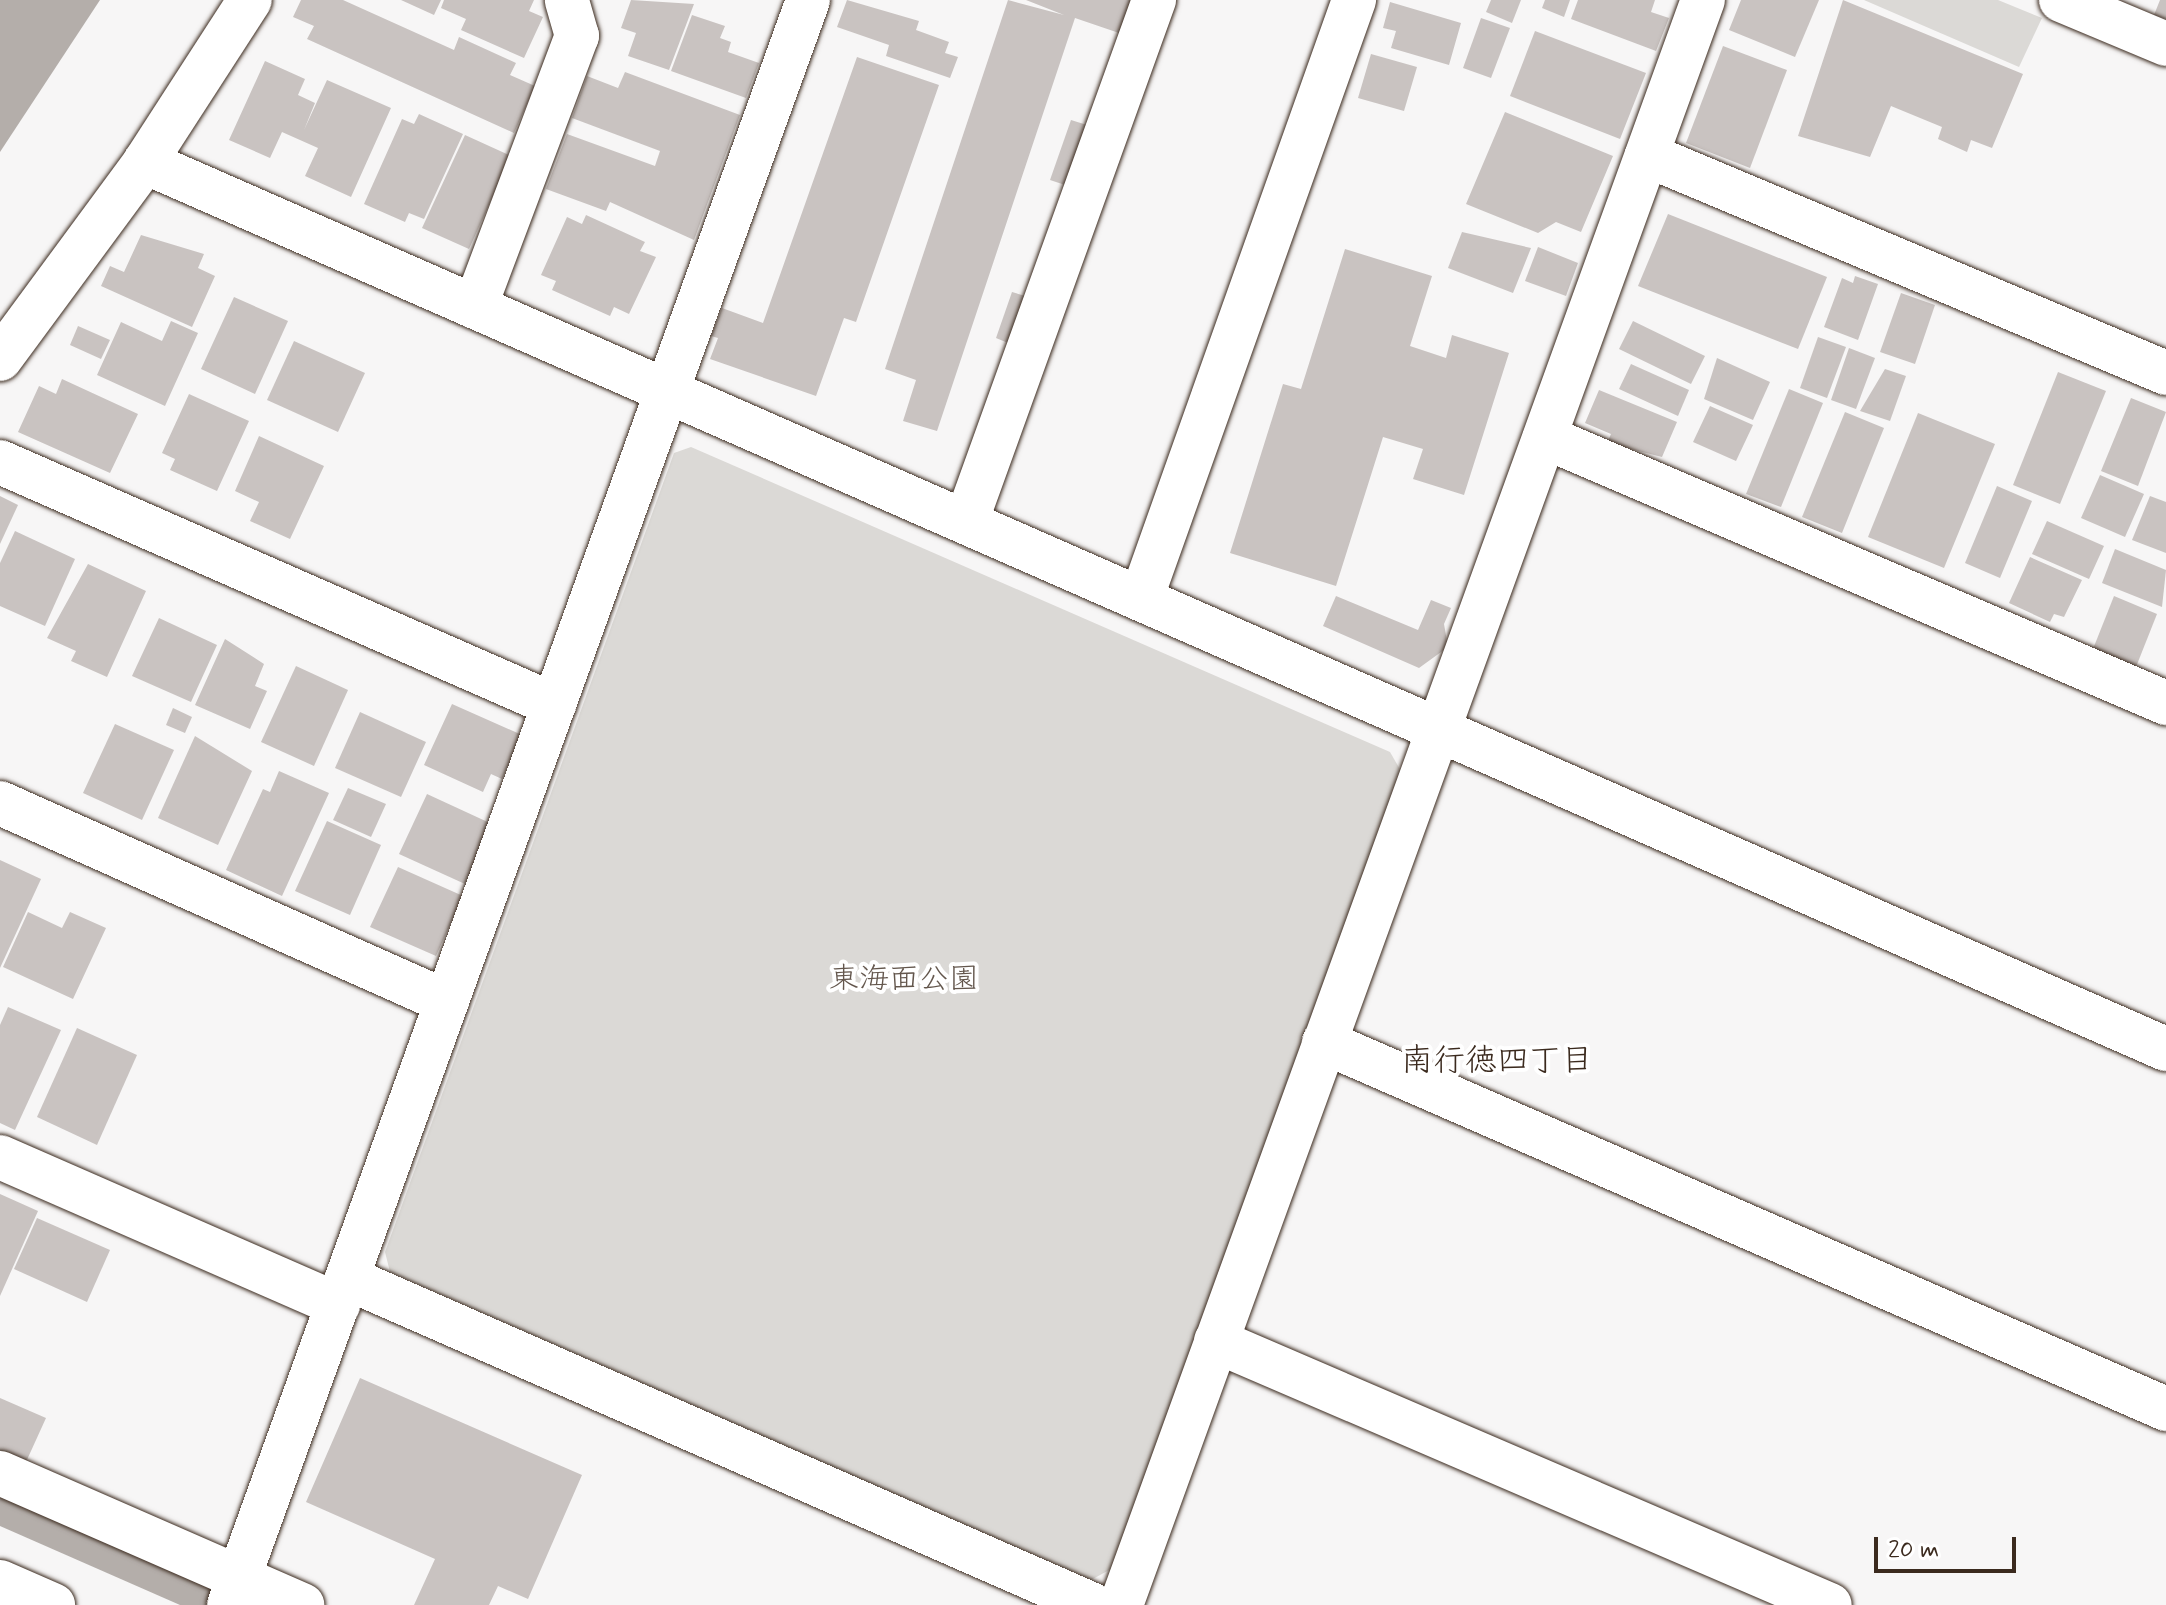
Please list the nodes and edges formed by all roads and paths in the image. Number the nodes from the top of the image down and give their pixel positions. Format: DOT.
graph roads {
  1 [pos="250,0"];
  2 [pos="567,0"];
  3 [pos="808,0"];
  4 [pos="1154,0"];
  5 [pos="1354,0"];
  6 [pos="1703,0"];
  7 [pos="2061,0"];
  8 [pos="2166,44"];
  9 [pos="1647,155"];
  10 [pos="145,162"];
  11 [pos="475,307"];
  12 [pos="0,359"];
  13 [pos="2166,373"];
  14 [pos="667,391"];
  15 [pos="1545,437"];
  16 [pos="0,462"];
  17 [pos="966,522"];
  18 [pos="1141,599"];
  19 [pos="2166,703"];
  20 [pos="554,705"];
  21 [pos="1438,729"];
  22 [pos="0,803"];
  23 [pos="447,1002"];
  24 [pos="1324,1042"];
  25 [pos="2166,1049"];
  26 [pos="0,1157"];
  27 [pos="342,1292"];
  28 [pos="1216,1341"];
  29 [pos="2166,1409"];
  30 [pos="0,1473"];
  31 [pos="0,1582"];
  32 [pos="234,1591"];
  33 [pos="53,1605"];
  34 [pos="302,1605"];
  35 [pos="1093,1605"];
  36 [pos="1121,1605"];
  37 [pos="1830,1605"];
  1 -- 10 [label="street"];
  2 -- 11 [label="street"];
  3 -- 14 [label="street"];
  4 -- 17 [label="street"];
  5 -- 18 [label="street"];
  6 -- 9 [label="street"];
  7 -- 8 [label="street"];
  9 -- 13 [label="street"];
  9 -- 15 [label="street"];
  10 -- 11 [label="street"];
  10 -- 12 [label="street"];
  11 -- 14 [label="street"];
  14 -- 17 [label="street"];
  14 -- 20 [label="street"];
  15 -- 19 [label="street"];
  15 -- 21 [label="street"];
  16 -- 20 [label="street"];
  17 -- 18 [label="street"];
  18 -- 21 [label="street"];
  20 -- 23 [label="street"];
  21 -- 24 [label="street"];
  21 -- 25 [label="street"];
  22 -- 23 [label="street"];
  23 -- 27 [label="street"];
  24 -- 28 [label="street"];
  24 -- 29 [label="street"];
  26 -- 27 [label="street"];
  27 -- 32 [label="street"];
  27 -- 35 [label="street"];
  28 -- 36 [label="street"];
  28 -- 37 [label="street"];
  30 -- 32 [label="street"];
  31 -- 33 [label="street"];
  32 -- 34 [label="street"];
}
